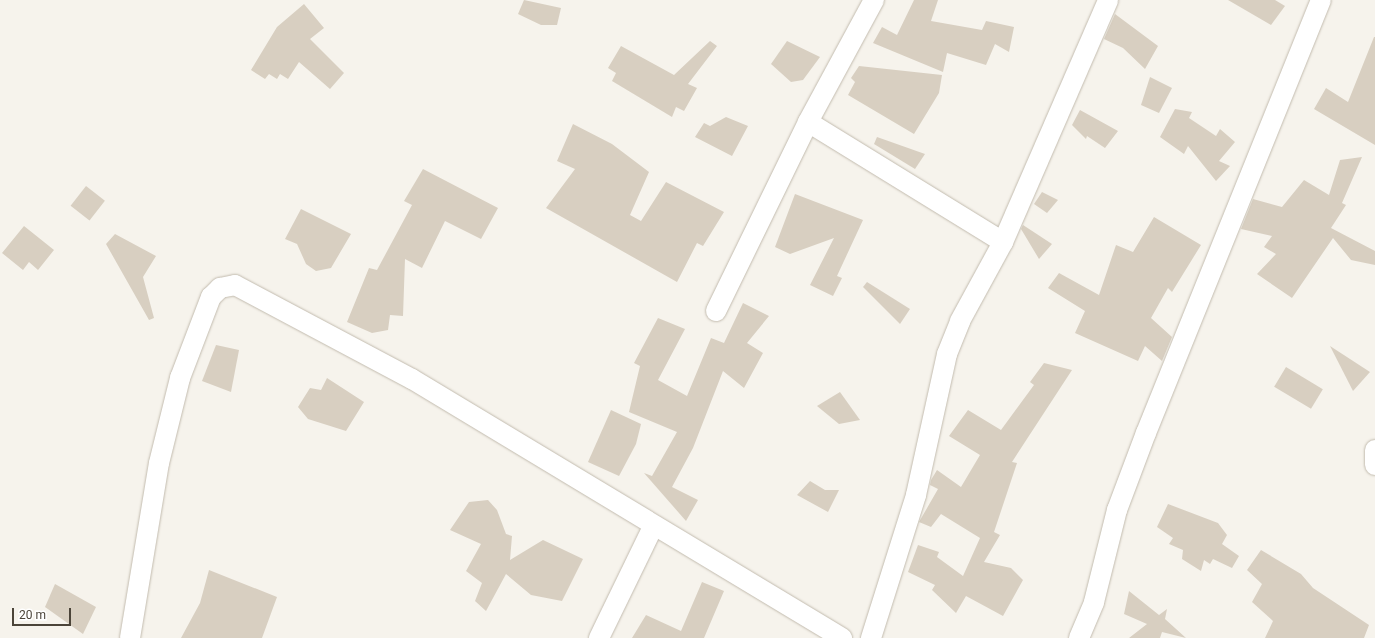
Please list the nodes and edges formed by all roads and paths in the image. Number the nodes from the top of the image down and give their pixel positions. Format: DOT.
graph roads {
  1 [pos="874,0"];
  2 [pos="1108,0"];
  3 [pos="1321,0"];
  4 [pos="808,122"];
  5 [pos="1003,242"];
  6 [pos="716,311"];
  7 [pos="1375,450"];
  8 [pos="1375,465"];
  9 [pos="653,527"];
  10 [pos="130,638"];
  11 [pos="599,638"];
  12 [pos="842,638"];
  13 [pos="871,638"];
  14 [pos="1079,638"];
  1 -- 4 [label="street"];
  2 -- 5 [label="street"];
  3 -- 14 [label="street"];
  4 -- 5 [label="street"];
  4 -- 6 [label="street"];
  5 -- 13 [label="street"];
  7 -- 8 [label="street"];
  9 -- 10 [label="street"];
  9 -- 11 [label="street"];
  9 -- 12 [label="street"];
}
